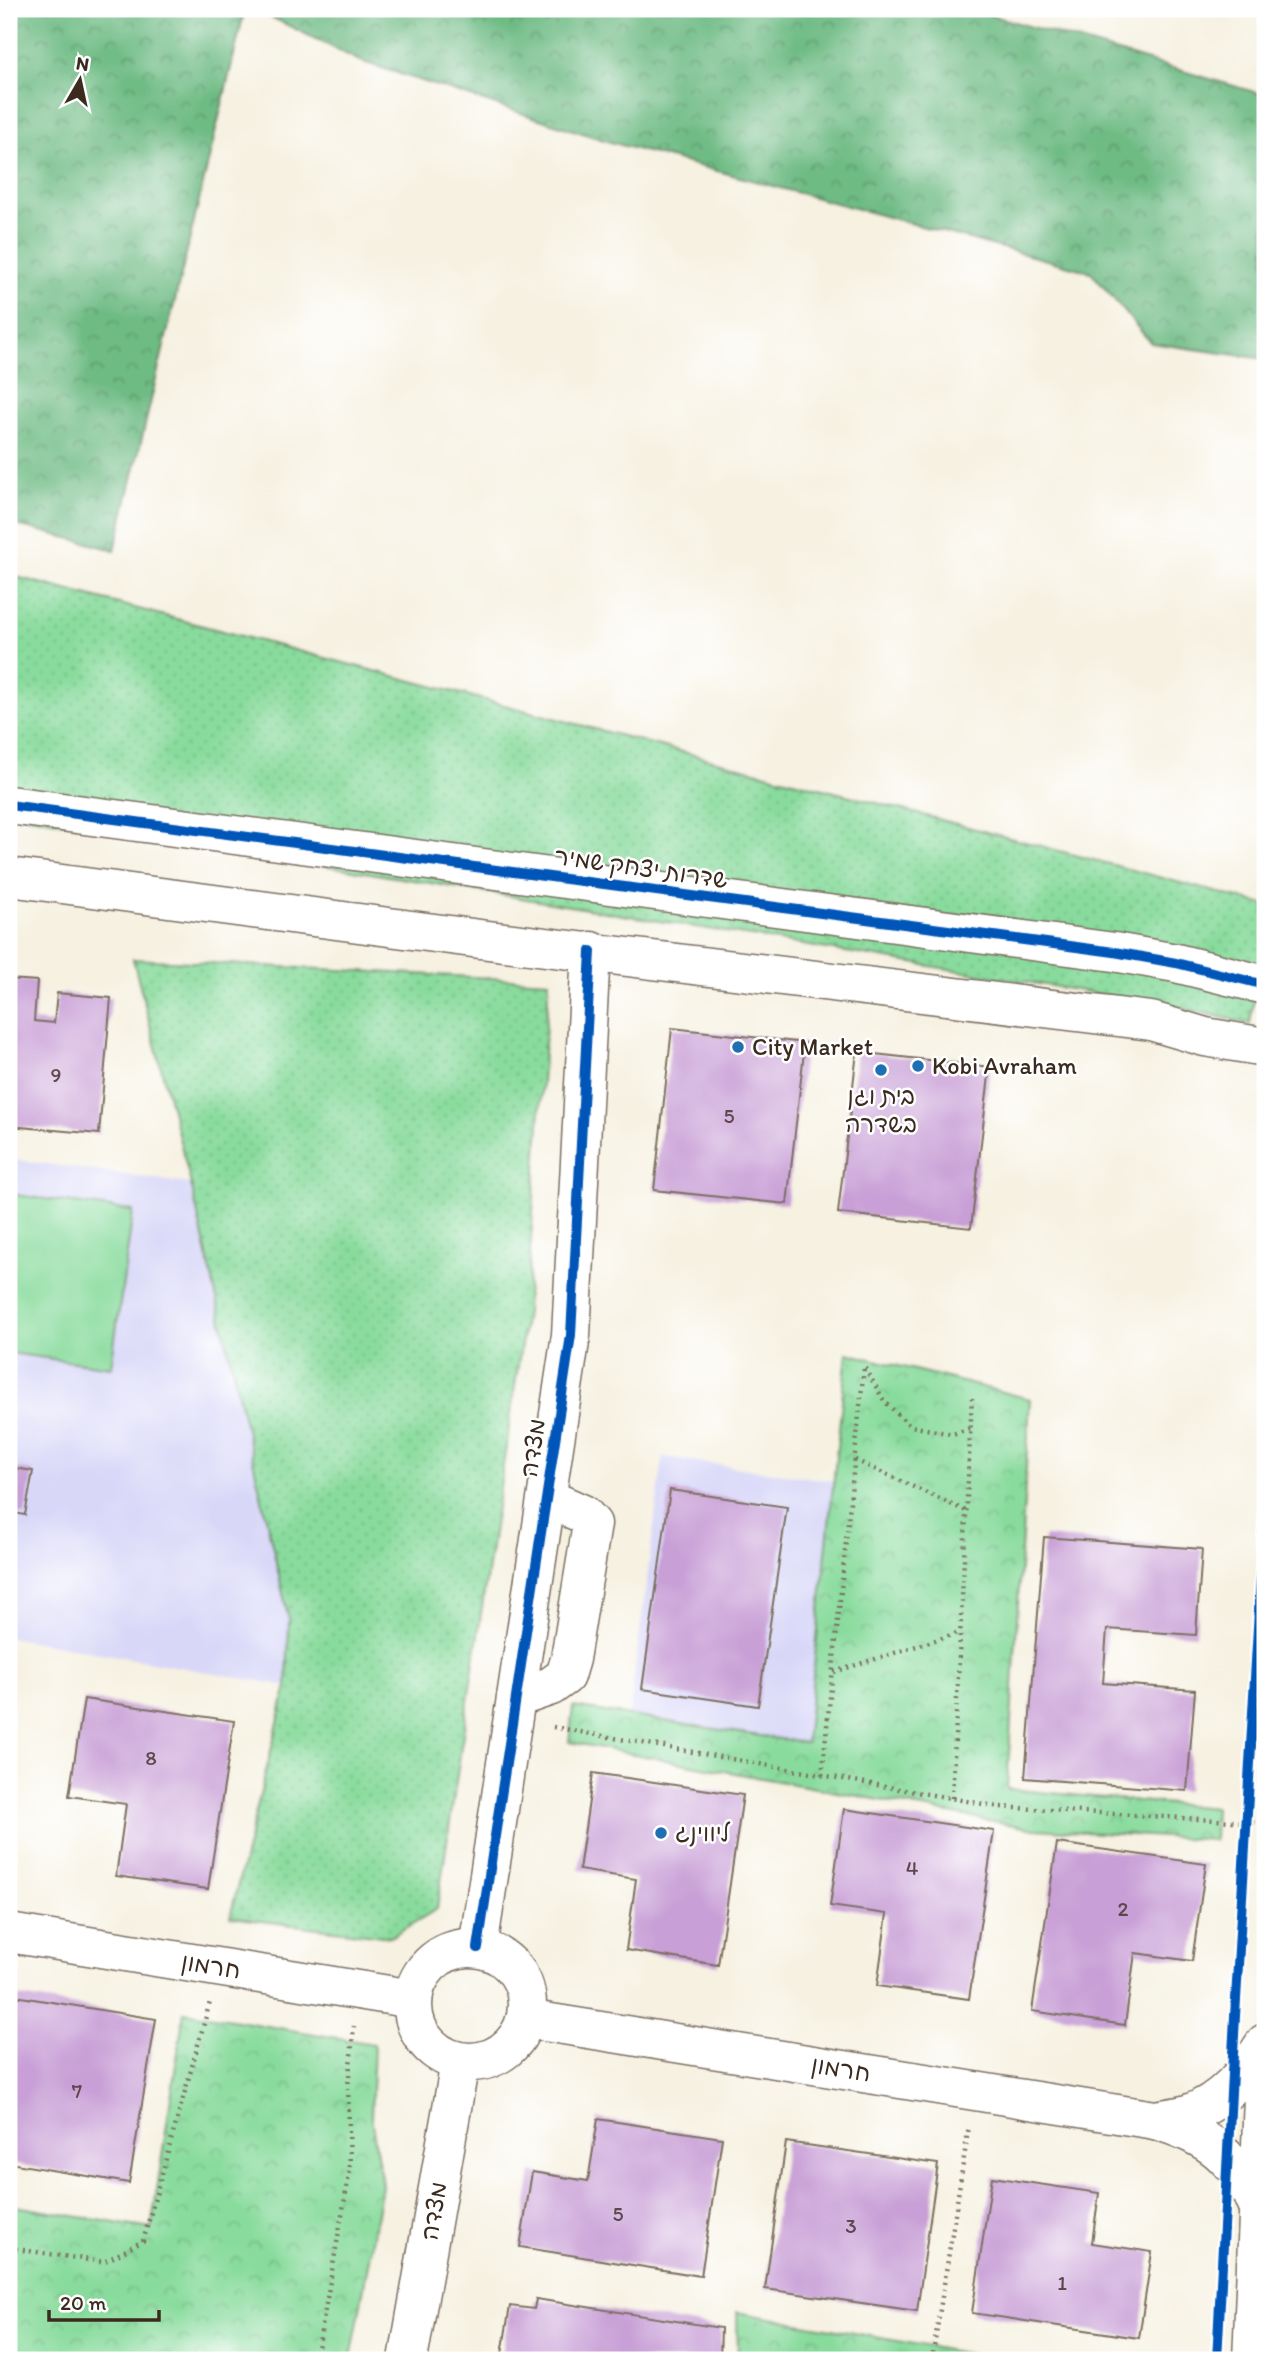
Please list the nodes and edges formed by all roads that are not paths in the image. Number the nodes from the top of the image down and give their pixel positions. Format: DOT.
graph roads {
  1 [pos="9,805"];
  2 [pos="9,877"];
  3 [pos="591,951"];
  4 [pos="1265,985"];
  5 [pos="1265,1047"];
  6 [pos="9,1933"];
  7 [pos="478,1948"];
  8 [pos="413,1999"];
  9 [pos="526,2019"];
  10 [pos="1265,2043"];
  11 [pos="1265,2050"];
  12 [pos="460,2062"];
  13 [pos="1155,2120"];
  14 [pos="1259,2210"];
  15 [pos="408,2360"];
  16 [pos="1252,2360"];
  1 -- 4 [label="street, שדרות יצחק שמיר"];
  2 -- 3 [label="street"];
  3 -- 5 [label="street"];
  3 -- 7 [label="street, מצדה"];
  6 -- 8 [label="street, חרמון"];
  7 -- 8 [label="street"];
  7 -- 9 [label="street"];
  8 -- 12 [label="street"];
  9 -- 12 [label="street"];
  9 -- 13 [label="street, חרמון"];
  10 -- 13 [label="street, חרמון"];
  11 -- 14 [label="street"];
  12 -- 15 [label="street, מצדה"];
  13 -- 14 [label="street, חרמון"];
  14 -- 16 [label="street"];
}
